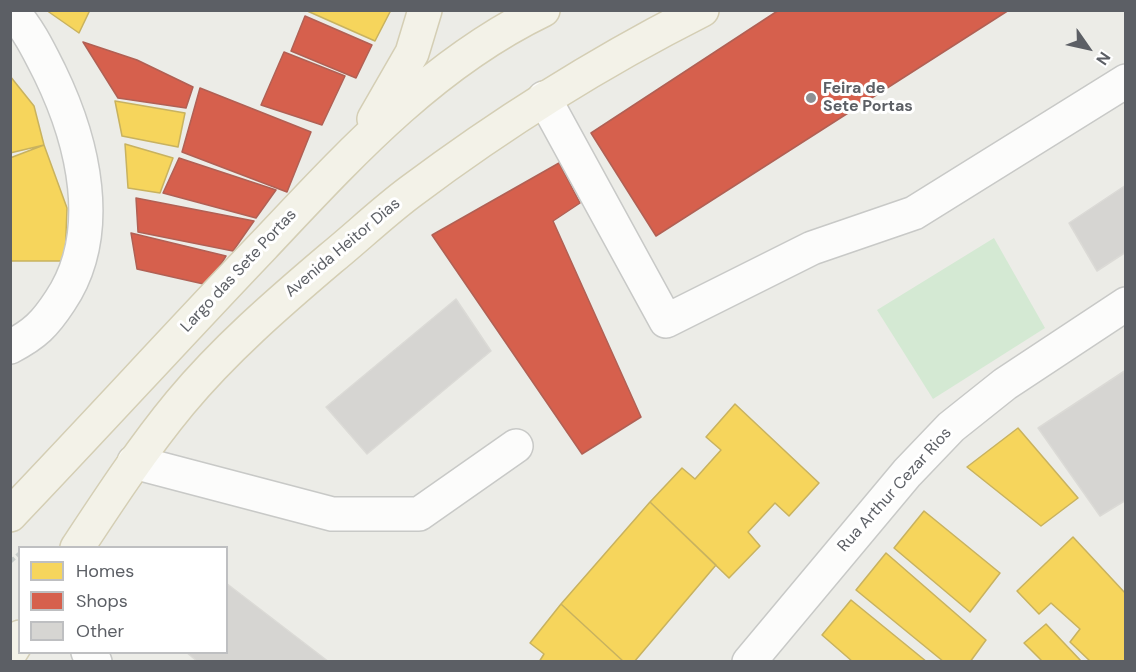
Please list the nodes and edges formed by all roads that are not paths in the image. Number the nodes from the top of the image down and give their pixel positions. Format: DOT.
graph roads {
  1 [pos="11,10"];
  2 [pos="425,10"];
  3 [pos="543,10"];
  4 [pos="647,10"];
  5 [pos="689,17"];
  6 [pos="1125,81"];
  7 [pos="544,98"];
  8 [pos="358,147"];
  9 [pos="1125,304"];
  10 [pos="10,347"];
  11 [pos="516,446"];
  12 [pos="135,462"];
  13 [pos="10,515"];
  14 [pos="78,546"];
  15 [pos="18,640"];
  16 [pos="10,653"];
  17 [pos="749,662"];
  1 -- 10 [label="street"];
  2 -- 8 [label="main road"];
  3 -- 8 [label="main road, Largo das Sete Portas"];
  4 -- 5 [label="main road"];
  5 -- 7 [label="main road, Avenida Heitor Dias"];
  6 -- 7 [label="street"];
  7 -- 12 [label="main road, Avenida Heitor Dias"];
  8 -- 13 [label="main road, Largo das Sete Portas"];
  9 -- 17 [label="street, Rua Arthur Cezar Rios"];
  11 -- 12 [label="street"];
  12 -- 14 [label="main road, Avenida Heitor Dias"];
  15 -- 16 [label="main road"];
}
